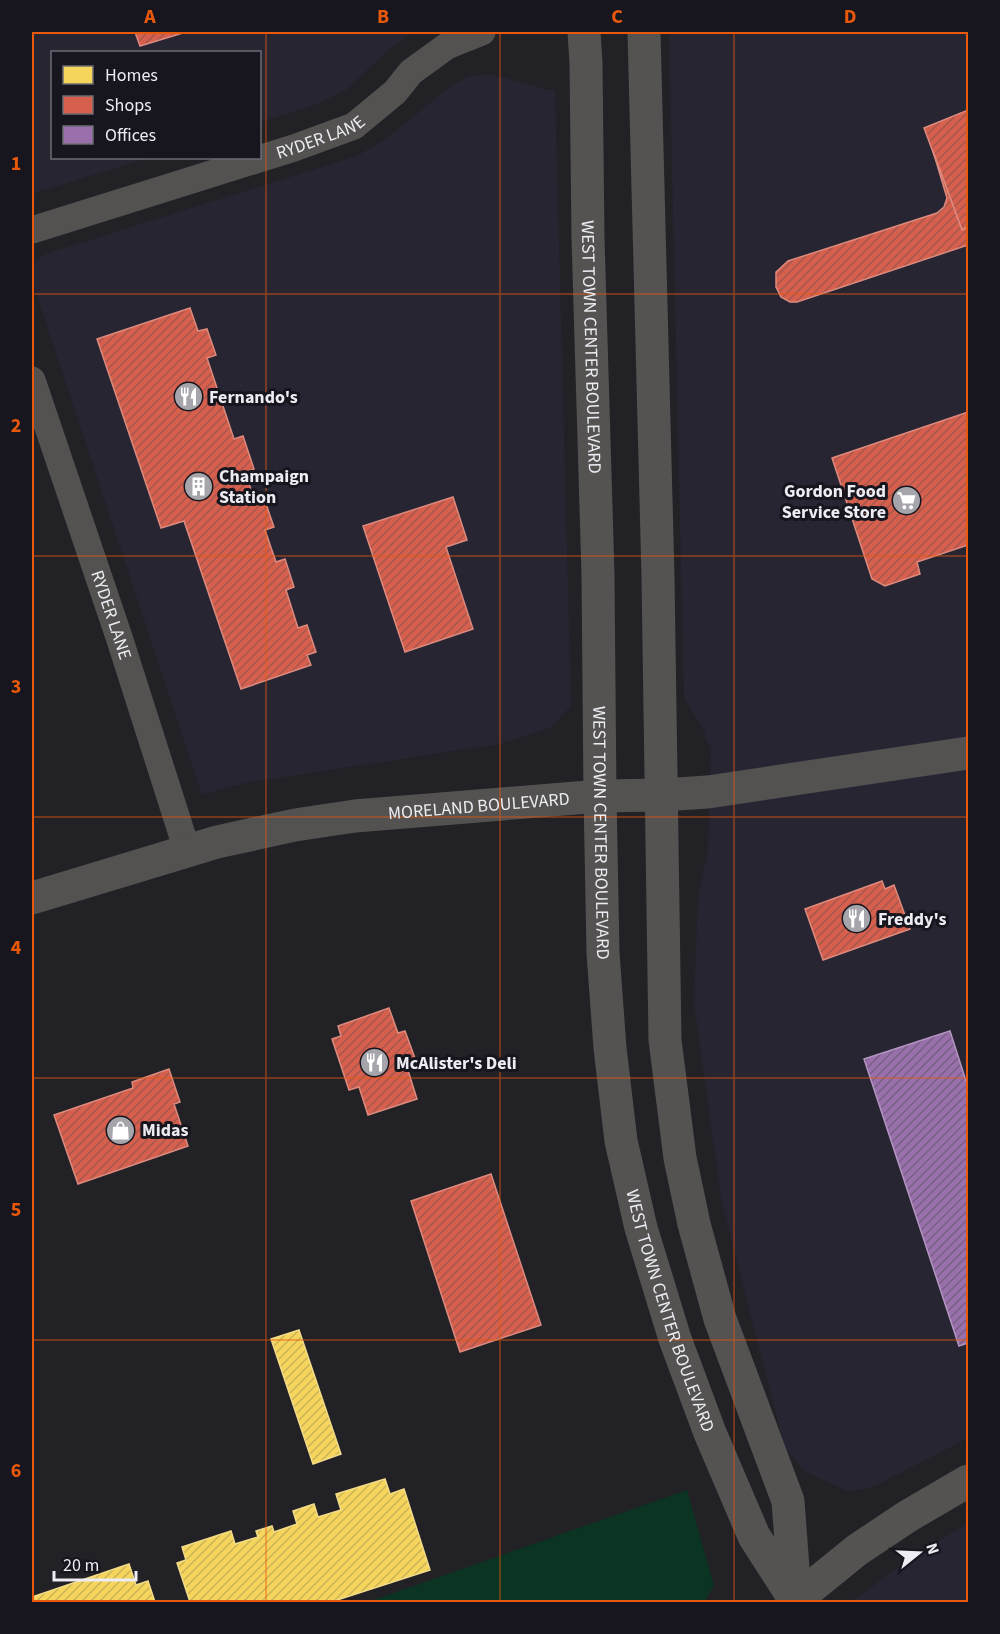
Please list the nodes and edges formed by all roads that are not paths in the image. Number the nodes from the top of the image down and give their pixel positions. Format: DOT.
graph roads {
  1 [pos="482,32"];
  2 [pos="584,32"];
  3 [pos="644,32"];
  4 [pos="261,158"];
  5 [pos="259,159"];
  6 [pos="32,230"];
  7 [pos="32,380"];
  8 [pos="969,753"];
  9 [pos="662,795"];
  10 [pos="600,796"];
  11 [pos="187,850"];
  12 [pos="32,898"];
  13 [pos="969,1480"];
  14 [pos="795,1602"];
  1 -- 4 [label="street, RYDER LANE"];
  2 -- 10 [label="main road, WEST TOWN CENTER BOULEVARD"];
  3 -- 9 [label="main road"];
  5 -- 6 [label="street, RYDER LANE"];
  7 -- 11 [label="street, RYDER LANE"];
  8 -- 9 [label="street, MORELAND BOULEVARD"];
  9 -- 10 [label="street, MORELAND BOULEVARD"];
  9 -- 14 [label="main road"];
  10 -- 11 [label="street, MORELAND BOULEVARD"];
  10 -- 14 [label="main road, WEST TOWN CENTER BOULEVARD"];
  11 -- 12 [label="street, MORELAND BOULEVARD"];
  13 -- 14 [label="main road"];
}
